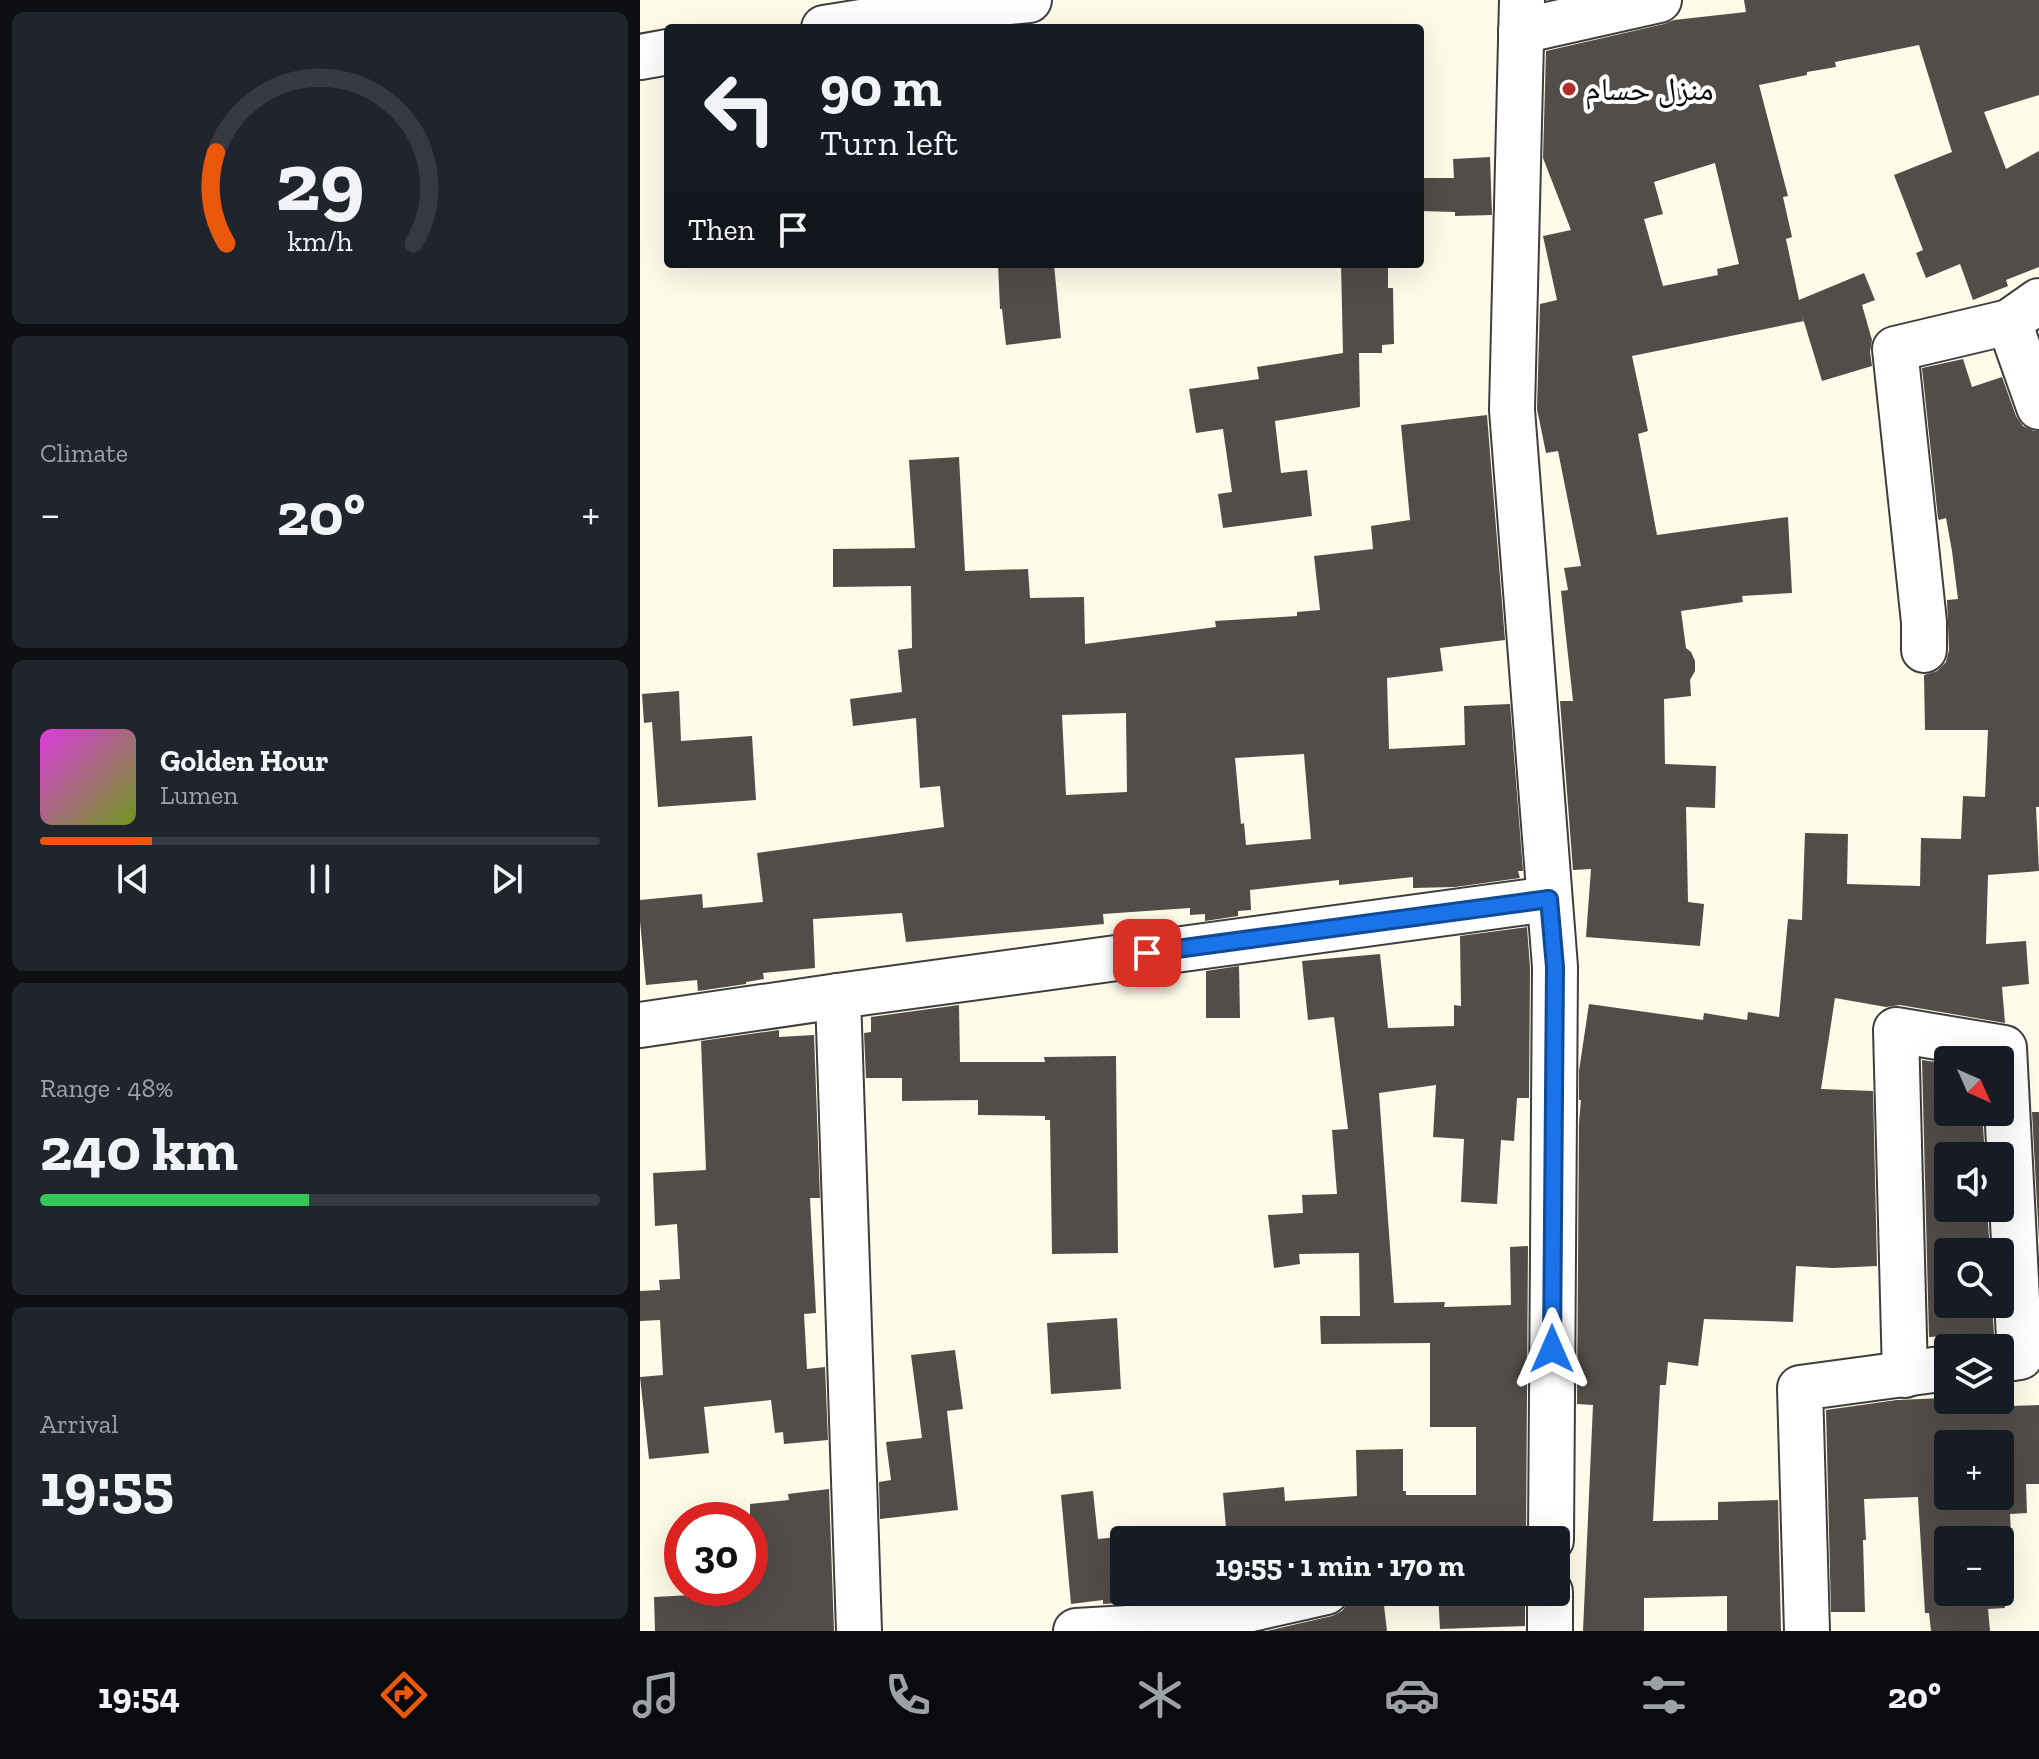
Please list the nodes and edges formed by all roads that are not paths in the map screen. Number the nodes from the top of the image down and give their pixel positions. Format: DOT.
graph roads {
  1 [pos="1029,0"];
  2 [pos="1659,0"];
  3 [pos="949,4"];
  4 [pos="1521,15"];
  5 [pos="845,24"];
  6 [pos="664,53"];
  7 [pos="640,57"];
  8 [pos="2024,312"];
  9 [pos="2039,407"];
  10 [pos="1924,650"];
  11 [pos="1549,899"];
  12 [pos="838,996"];
  13 [pos="640,1025"];
  14 [pos="2014,1358"];
  15 [pos="1934,1370"];
  16 [pos="1905,1375"];
  17 [pos="1551,1526"];
  18 [pos="1264,1606"];
  19 [pos="1550,1606"];
  20 [pos="859,1631"];
  21 [pos="1076,1631"];
  22 [pos="1550,1631"];
  23 [pos="1807,1631"];
  1 -- 3 [label="street"];
  2 -- 4 [label="street"];
  3 -- 5 [label="street"];
  4 -- 11 [label="street"];
  6 -- 7 [label="street"];
  8 -- 9 [label="street"];
  8 -- 10 [label="street"];
  11 -- 12 [label="street"];
  11 -- 17 [label="street"];
  12 -- 13 [label="street"];
  12 -- 20 [label="street"];
  14 -- 16 [label="street"];
  15 -- 16 [label="street"];
  16 -- 23 [label="street"];
  18 -- 21 [label="street"];
  19 -- 22 [label="street"];
}
